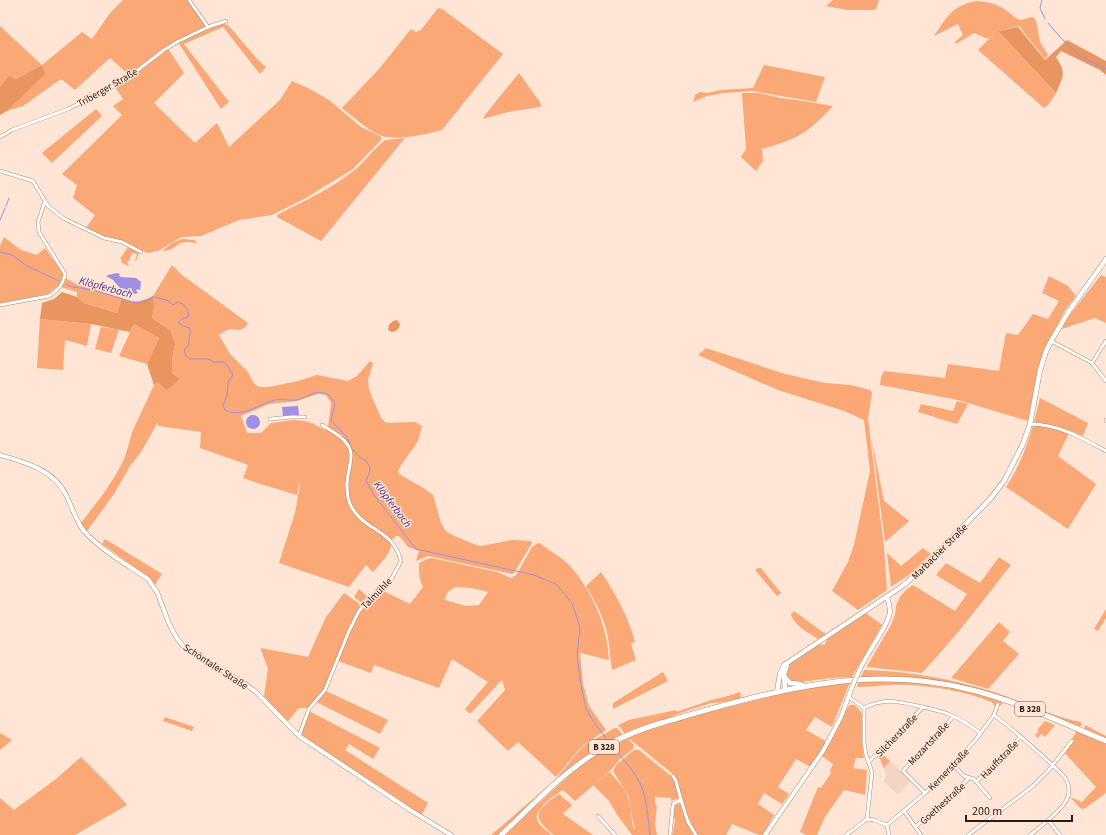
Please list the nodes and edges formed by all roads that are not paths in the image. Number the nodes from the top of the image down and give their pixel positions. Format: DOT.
graph roads {
  1 [pos="189,0"];
  2 [pos="226,21"];
  3 [pos="208,27"];
  4 [pos="0,138"];
  5 [pos="0,171"];
  6 [pos="45,201"];
  7 [pos="141,252"];
  8 [pos="1106,259"];
  9 [pos="0,305"];
  10 [pos="1051,340"];
  11 [pos="1106,341"];
  12 [pos="1092,363"];
  13 [pos="1106,381"];
  14 [pos="305,418"];
  15 [pos="270,419"];
  16 [pos="1030,424"];
  17 [pos="322,425"];
  18 [pos="1106,449"];
  19 [pos="0,456"];
  20 [pos="887,596"];
  21 [pos="790,661"];
  22 [pos="784,674"];
  23 [pos="805,686"];
  24 [pos="785,690"];
  25 [pos="777,692"];
  26 [pos="849,697"];
  27 [pos="998,704"];
  28 [pos="923,707"];
  29 [pos="864,708"];
  30 [pos="994,715"];
  31 [pos="954,716"];
  32 [pos="980,733"];
  33 [pos="299,736"];
  34 [pos="1021,736"];
  35 [pos="1072,741"];
  36 [pos="1106,741"];
  37 [pos="868,762"];
  38 [pos="953,765"];
  39 [pos="1053,766"];
  40 [pos="673,776"];
  41 [pos="969,778"];
  42 [pos="976,782"];
  43 [pos="926,793"];
  44 [pos="990,798"];
  45 [pos="681,800"];
  46 [pos="904,811"];
  47 [pos="598,816"];
  48 [pos="866,819"];
  49 [pos="1048,820"];
  50 [pos="887,825"];
  51 [pos="915,827"];
  52 [pos="452,835"];
  53 [pos="501,835"];
  54 [pos="615,835"];
  55 [pos="670,835"];
  56 [pos="696,835"];
  57 [pos="765,835"];
  58 [pos="846,835"];
  59 [pos="889,835"];
  60 [pos="921,835"];
  61 [pos="968,835"];
  62 [pos="1030,835"];
  63 [pos="1060,835"];
  1 -- 3 [label="street"];
  2 -- 3 [label="street, Triberger Straße"];
  3 -- 4 [label="street, Triberger Straße"];
  5 -- 6 [label="street"];
  6 -- 7 [label="street"];
  6 -- 9 [label="street"];
  8 -- 10 [label="main road, Marbacher Straße"];
  10 -- 12 [label="street"];
  10 -- 16 [label="main road, Marbacher Straße"];
  11 -- 12 [label="street"];
  12 -- 13 [label="street"];
  14 -- 15 [label="street"];
  16 -- 18 [label="street"];
  16 -- 20 [label="main road, Marbacher Straße"];
  17 -- 33 [label="street, Talmühle"];
  19 -- 33 [label="street, Schöntaler Straße"];
  20 -- 21 [label="main road, Marbacher Straße"];
  20 -- 26 [label="street, bridge"];
  21 -- 22 [label="main road"];
  21 -- 25 [label="main road"];
  22 -- 23 [label="main road"];
  22 -- 24 [label="main road"];
  23 -- 24 [label="main road, B 328"];
  23 -- 36 [label="main road, B 328"];
  24 -- 25 [label="main road, B 328"];
  25 -- 53 [label="main road, B 328"];
  26 -- 29 [label="street"];
  26 -- 57 [label="street"];
  27 -- 30 [label="street, Kernerstraße"];
  28 -- 29 [label="street"];
  28 -- 31 [label="street"];
  28 -- 37 [label="street, Silcherstraße"];
  29 -- 37 [label="street"];
  30 -- 32 [label="street, Kernerstraße"];
  30 -- 34 [label="street"];
  31 -- 32 [label="street"];
  31 -- 43 [label="street, Mozartstraße"];
  32 -- 38 [label="street, Kernerstraße"];
  33 -- 52 [label="street, Schöntaler Straße"];
  34 -- 39 [label="street"];
  34 -- 42 [label="street, Hauffstraße"];
  35 -- 39 [label="street"];
  37 -- 48 [label="street"];
  38 -- 41 [label="street"];
  38 -- 43 [label="street, Kernerstraße"];
  39 -- 49 [label="street"];
  39 -- 61 [label="street"];
  40 -- 45 [label="street"];
  41 -- 42 [label="street"];
  41 -- 51 [label="street, Goethestraße"];
  42 -- 44 [label="street"];
  43 -- 46 [label="street, Kernerstraße"];
  45 -- 55 [label="street"];
  45 -- 56 [label="street"];
  46 -- 50 [label="street, Kernerstraße"];
  46 -- 51 [label="street"];
  47 -- 54 [label="street"];
  48 -- 50 [label="street"];
  48 -- 58 [label="street"];
  49 -- 62 [label="street"];
  49 -- 63 [label="street"];
  50 -- 59 [label="street"];
  51 -- 60 [label="street"];
}
